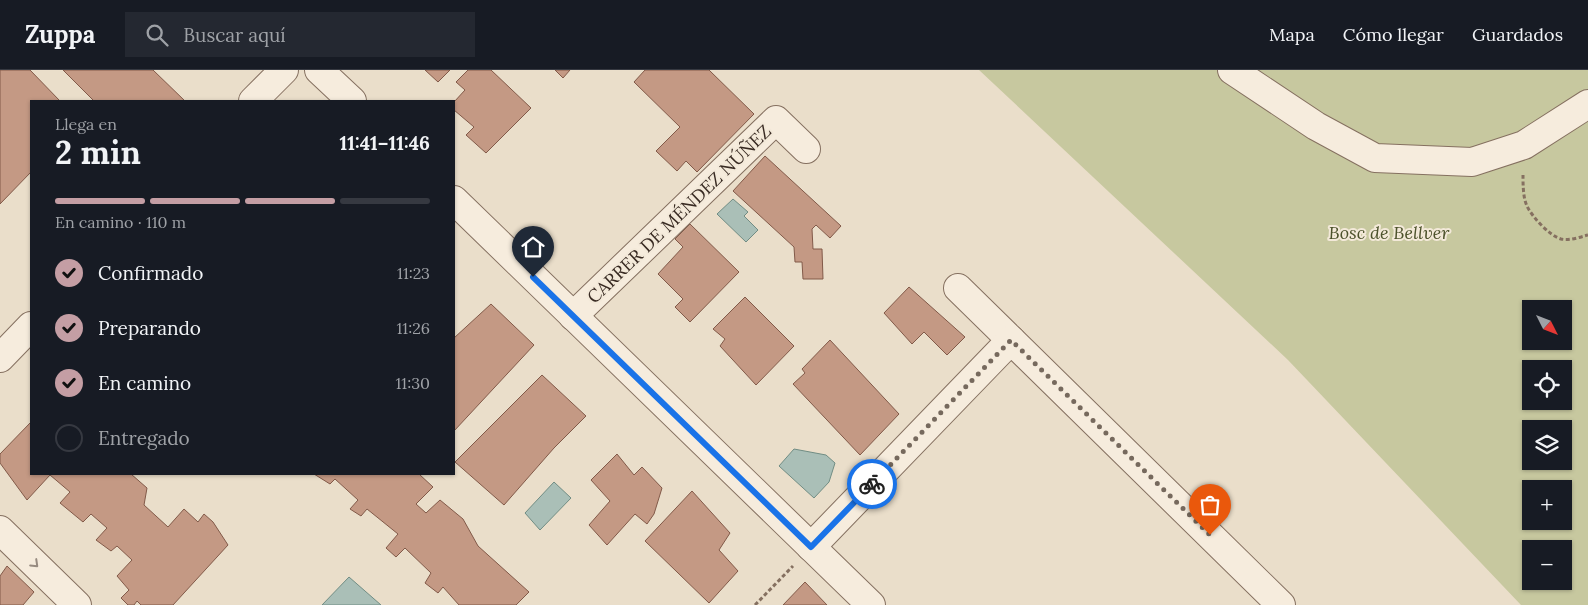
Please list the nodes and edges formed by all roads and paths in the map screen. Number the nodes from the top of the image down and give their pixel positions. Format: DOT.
graph roads {
  1 [pos="284,70"];
  2 [pos="319,70"];
  3 [pos="1232,70"];
  4 [pos="255,100"];
  5 [pos="351,100"];
  6 [pos="1588,104"];
  7 [pos="1524,145"];
  8 [pos="806,149"];
  9 [pos="455,201"];
  10 [pos="1588,235"];
  11 [pos="958,288"];
  12 [pos="573,316"];
  13 [pos="30,327"];
  14 [pos="1011,340"];
  15 [pos="0,358"];
  16 [pos="0,530"];
  17 [pos="811,547"];
  18 [pos="77,605"];
  19 [pos="755,605"];
  20 [pos="871,605"];
  21 [pos="1281,605"];
  1 -- 4 [label="street"];
  2 -- 5 [label="street"];
  3 -- 7 [label="street"];
  6 -- 7 [label="street"];
  7 -- 10 [label="path"];
  8 -- 12 [label="street, CARRER DE MÉNDEZ NÚÑEZ"];
  9 -- 12 [label="street"];
  11 -- 14 [label="street"];
  12 -- 17 [label="street"];
  13 -- 15 [label="street"];
  14 -- 17 [label="street"];
  14 -- 21 [label="street"];
  16 -- 18 [label="street, one-way"];
  17 -- 19 [label="path"];
  17 -- 20 [label="street"];
}
